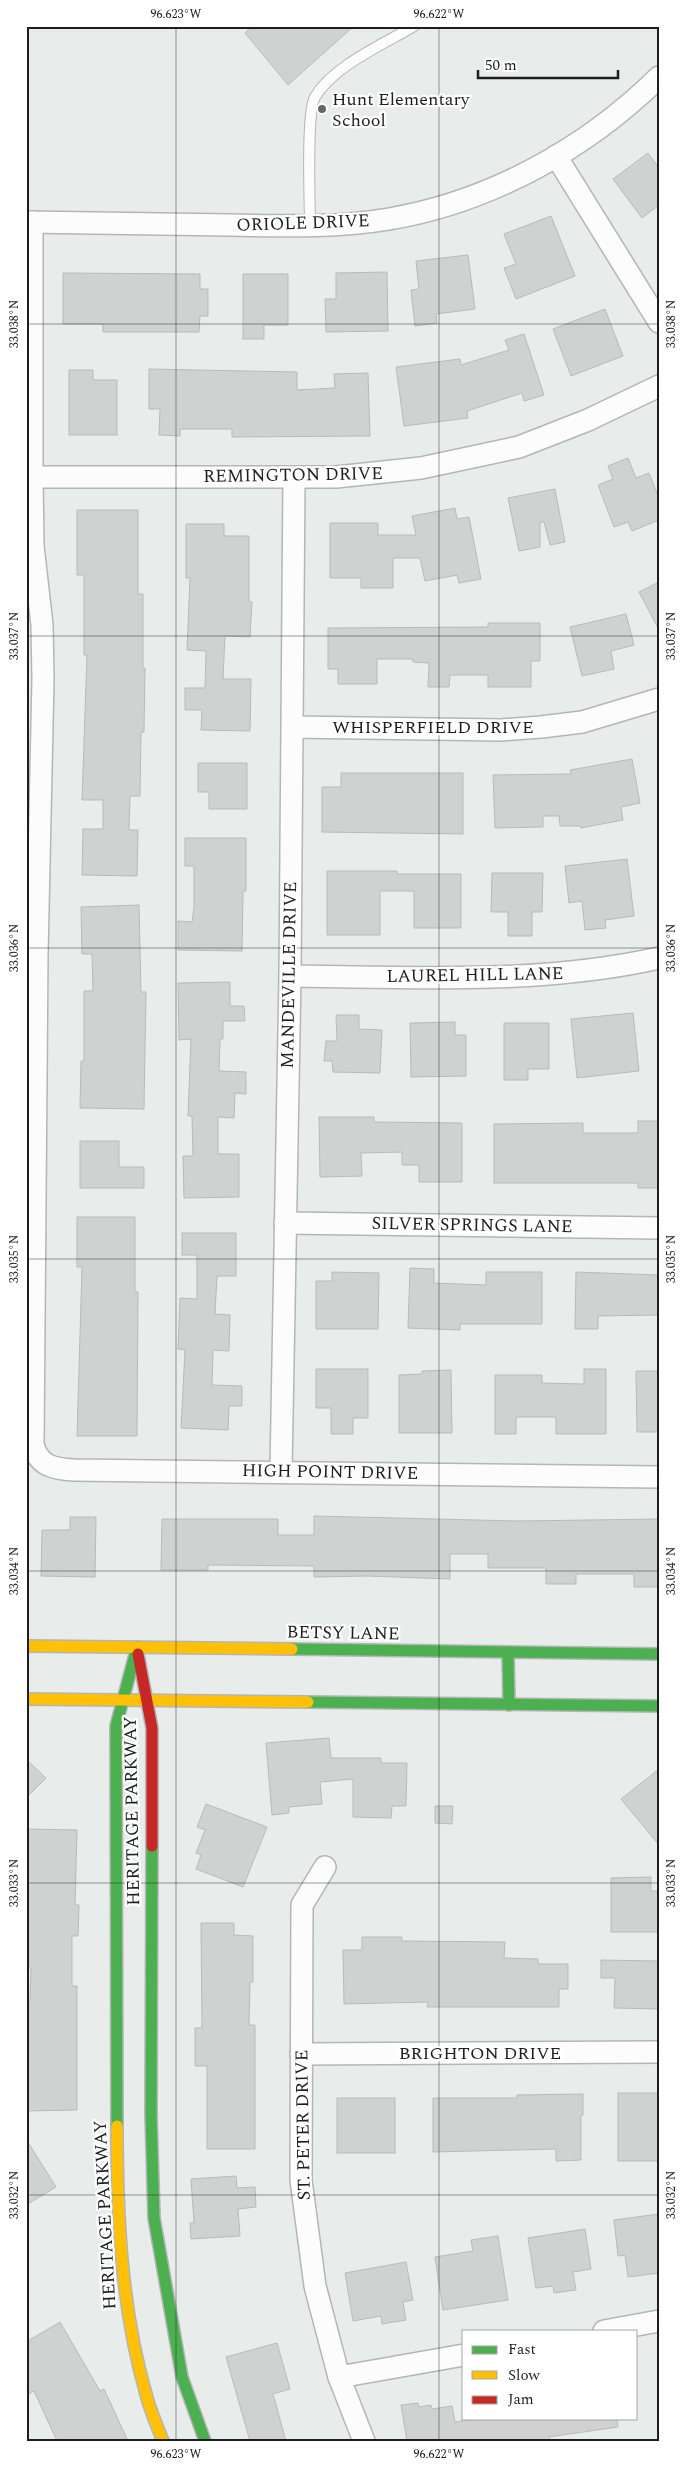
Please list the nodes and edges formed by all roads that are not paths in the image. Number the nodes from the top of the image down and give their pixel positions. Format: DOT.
graph roads {
  1 [pos="414,26"];
  2 [pos="659,77"];
  3 [pos="556,156"];
  4 [pos="29,222"];
  5 [pos="310,226"];
  6 [pos="659,322"];
  7 [pos="659,386"];
  8 [pos="32,477"];
  9 [pos="294,478"];
  10 [pos="659,699"];
  11 [pos="292,727"];
  12 [pos="32,954"];
  13 [pos="659,958"];
  14 [pos="290,976"];
  15 [pos="285,1223"];
  16 [pos="659,1228"];
  17 [pos="282,1471"];
  18 [pos="659,1477"];
  19 [pos="26,1646"];
  20 [pos="136,1647"];
  21 [pos="508,1653"];
  22 [pos="659,1654"];
  23 [pos="26,1699"];
  24 [pos="123,1700"];
  25 [pos="147,1700"];
  26 [pos="509,1705"];
  27 [pos="659,1706"];
  28 [pos="325,1867"];
  29 [pos="659,2052"];
  30 [pos="302,2054"];
  31 [pos="659,2321"];
  32 [pos="610,2330"];
  33 [pos="462,2355"];
  34 [pos="339,2377"];
  35 [pos="163,2441"];
  36 [pos="205,2441"];
  37 [pos="364,2441"];
  1 -- 5 [label="lane"];
  2 -- 3 [label="street, ORIOLE DRIVE"];
  3 -- 5 [label="street, ORIOLE DRIVE"];
  3 -- 6 [label="street"];
  4 -- 5 [label="street, ORIOLE DRIVE"];
  4 -- 8 [label="street, HIGH POINT DRIVE"];
  7 -- 9 [label="street, REMINGTON DRIVE"];
  8 -- 9 [label="street, REMINGTON DRIVE"];
  8 -- 12 [label="street, HIGH POINT DRIVE"];
  9 -- 11 [label="street, MANDEVILLE DRIVE"];
  10 -- 11 [label="street, WHISPERFIELD DRIVE"];
  11 -- 14 [label="street, MANDEVILLE DRIVE"];
  12 -- 17 [label="street, HIGH POINT DRIVE"];
  13 -- 14 [label="street, LAUREL HILL LANE"];
  14 -- 15 [label="street, MANDEVILLE DRIVE"];
  15 -- 16 [label="street, SILVER SPRINGS LANE"];
  15 -- 17 [label="street, MANDEVILLE DRIVE"];
  17 -- 18 [label="street, HIGH POINT DRIVE"];
  19 -- 20 [label="main road, BETSY LANE"];
  20 -- 21 [label="main road, BETSY LANE"];
  20 -- 24 [label="main road, HERITAGE PARKWAY"];
  20 -- 25 [label="main road, HERITAGE PARKWAY"];
  21 -- 22 [label="main road, BETSY LANE"];
  21 -- 26 [label="main road"];
  23 -- 24 [label="main road"];
  24 -- 25 [label="main road"];
  24 -- 35 [label="main road, HERITAGE PARKWAY"];
  25 -- 26 [label="main road"];
  25 -- 36 [label="main road, HERITAGE PARKWAY"];
  26 -- 27 [label="main road"];
  28 -- 30 [label="street, ST. PETER DRIVE"];
  29 -- 30 [label="street, BRIGHTON DRIVE"];
  30 -- 34 [label="street, ST. PETER DRIVE"];
  31 -- 32 [label="street"];
  33 -- 34 [label="street"];
  34 -- 37 [label="street, ST. PETER DRIVE"];
}
